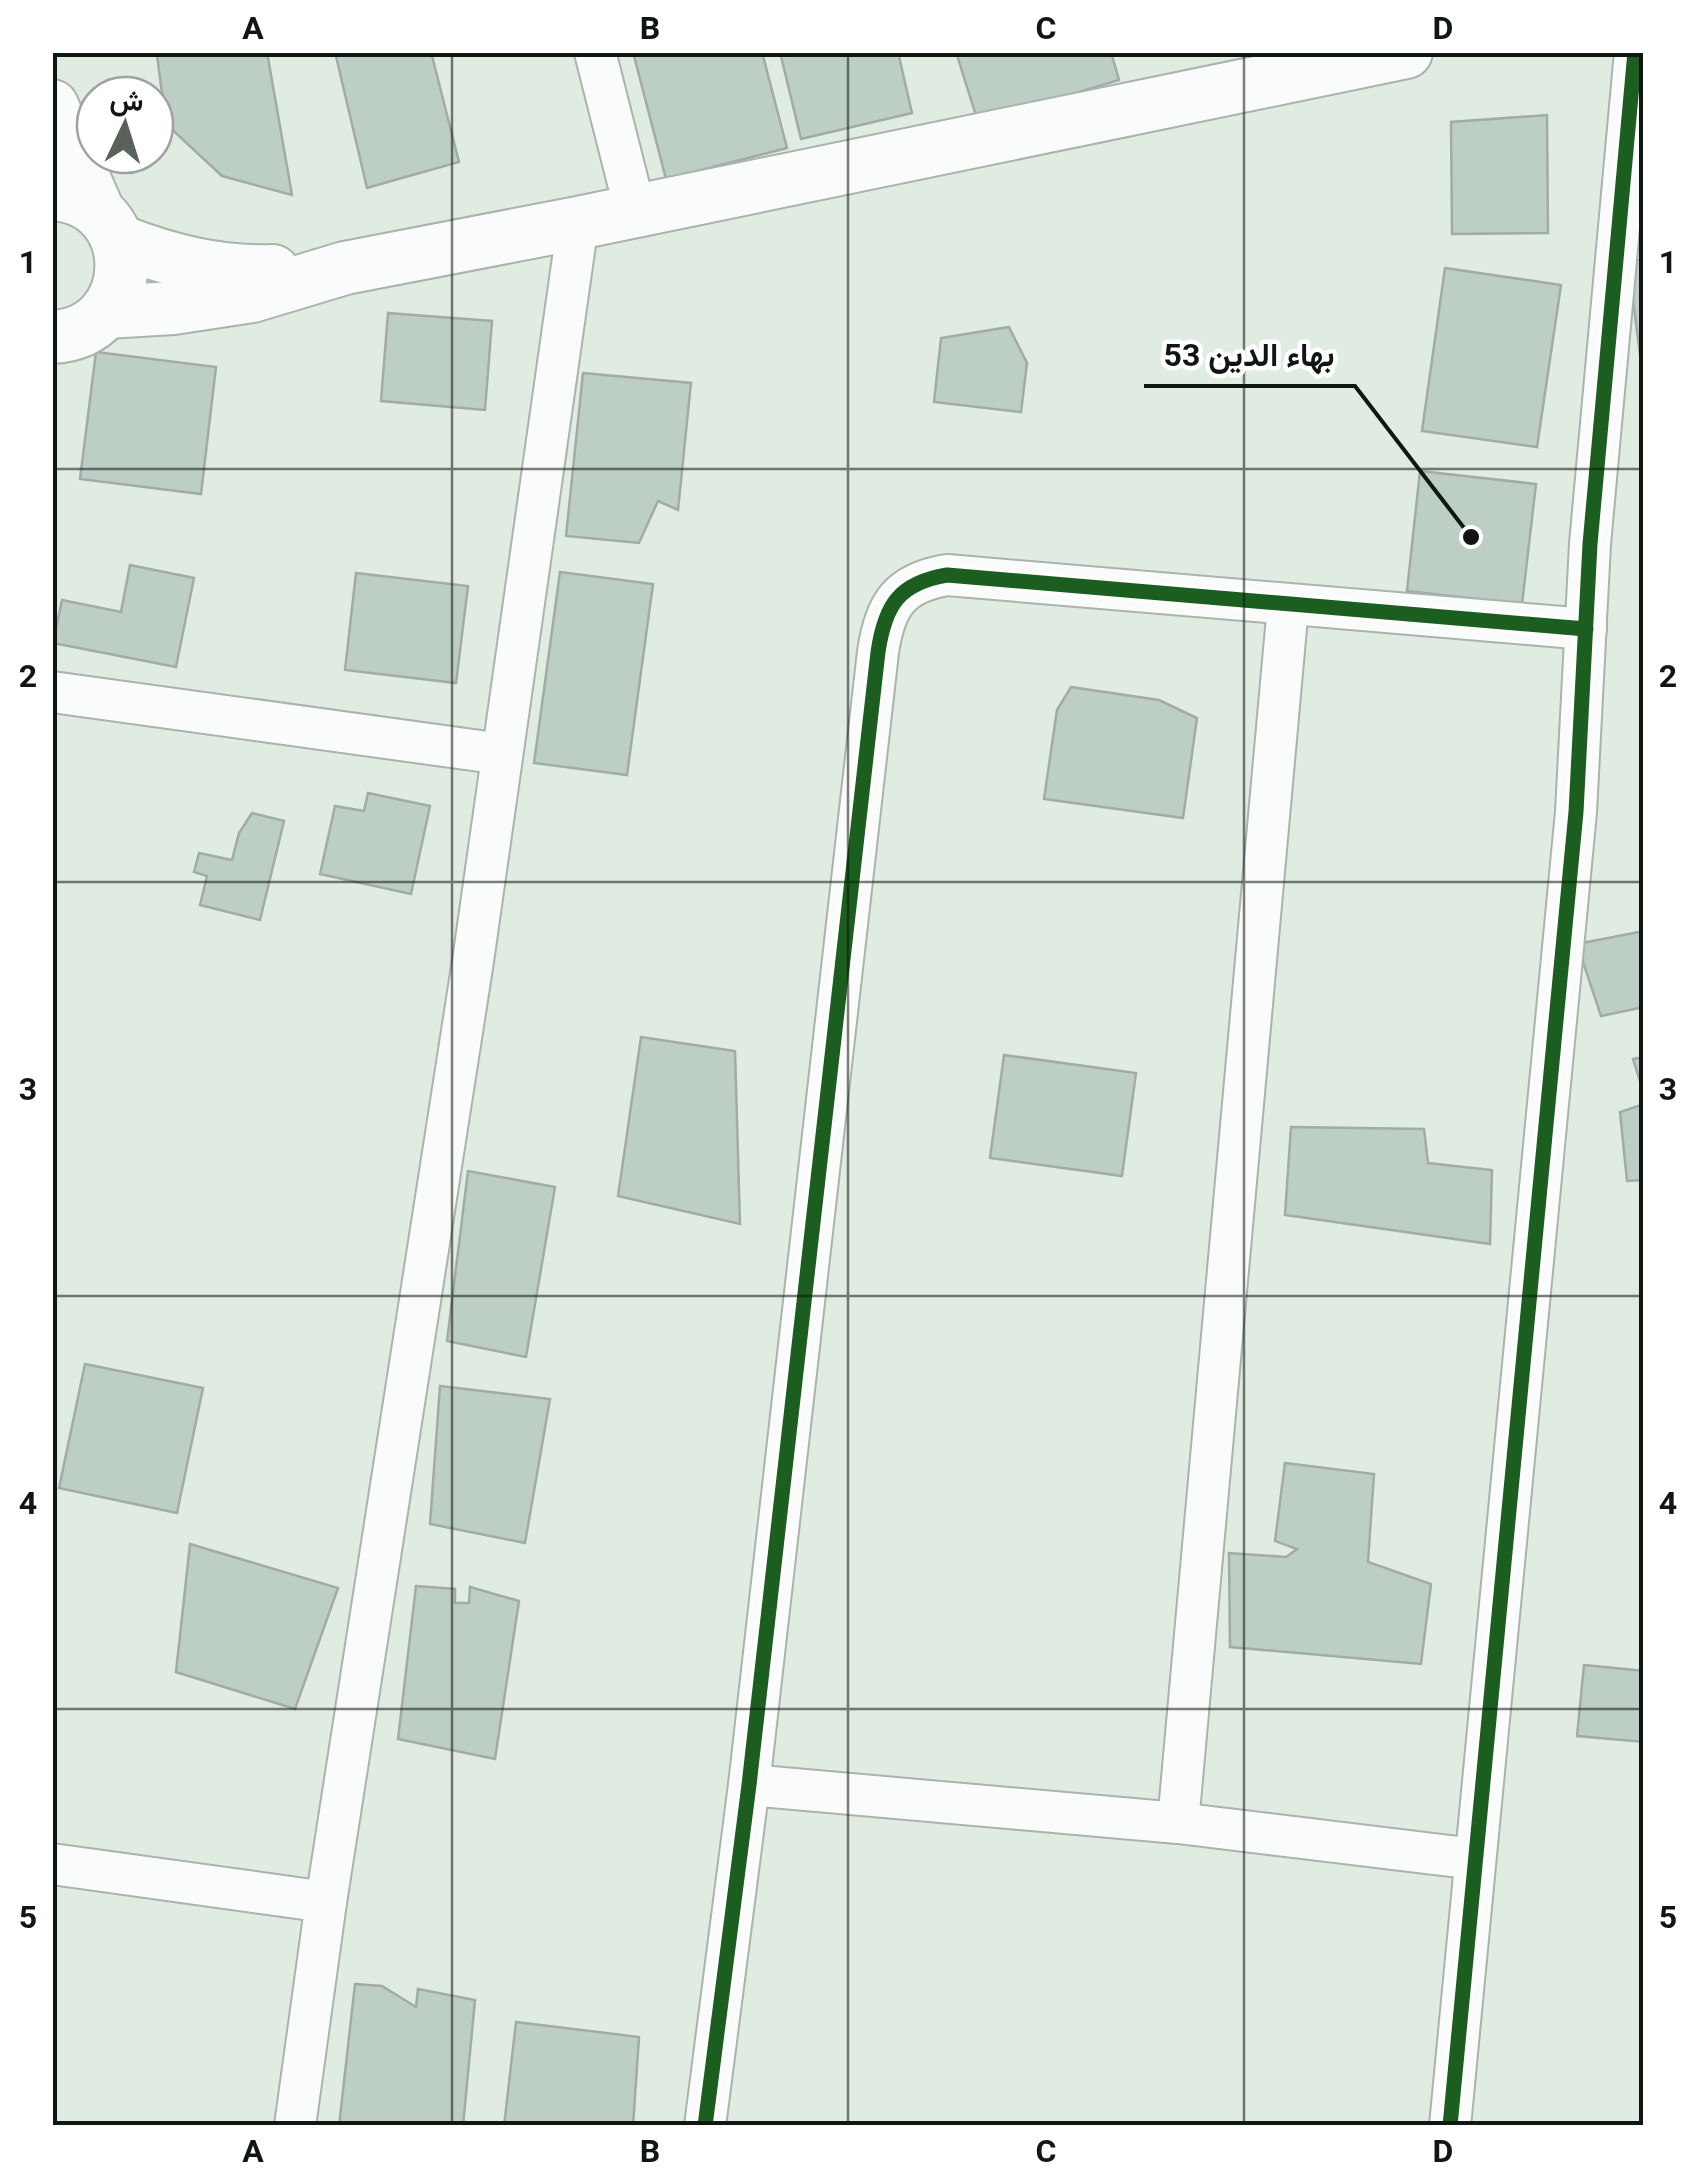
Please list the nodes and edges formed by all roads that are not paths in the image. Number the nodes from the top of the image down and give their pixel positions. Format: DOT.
graph roads {
  1 [pos="595,52"];
  2 [pos="1406,52"];
  3 [pos="1635,52"];
  4 [pos="52,106"];
  5 [pos="636,210"];
  6 [pos="90,215"];
  7 [pos="578,223"];
  8 [pos="345,268"];
  9 [pos="69,336"];
  10 [pos="1288,606"];
  11 [pos="1586,630"];
  12 [pos="52,692"];
  13 [pos="502,754"];
  14 [pos="749,1785"];
  15 [pos="1178,1823"];
  16 [pos="1475,1858"];
  17 [pos="52,1864"];
  18 [pos="326,1902"];
  19 [pos="295,2126"];
  20 [pos="705,2126"];
  21 [pos="1450,2126"];
  1 -- 5 [label="street"];
  2 -- 5 [label="street"];
  3 -- 11 [label="street"];
  4 -- 6 [label="street"];
  5 -- 7 [label="street"];
  6 -- 8 [label="street"];
  6 -- 9 [label="street"];
  7 -- 8 [label="street"];
  7 -- 13 [label="street"];
  8 -- 9 [label="street"];
  10 -- 11 [label="street"];
  10 -- 14 [label="street"];
  10 -- 15 [label="street"];
  11 -- 16 [label="street"];
  12 -- 13 [label="street"];
  13 -- 18 [label="street"];
  14 -- 15 [label="street"];
  14 -- 20 [label="street"];
  15 -- 16 [label="street"];
  16 -- 21 [label="street"];
  17 -- 18 [label="street"];
  18 -- 19 [label="street"];
}
